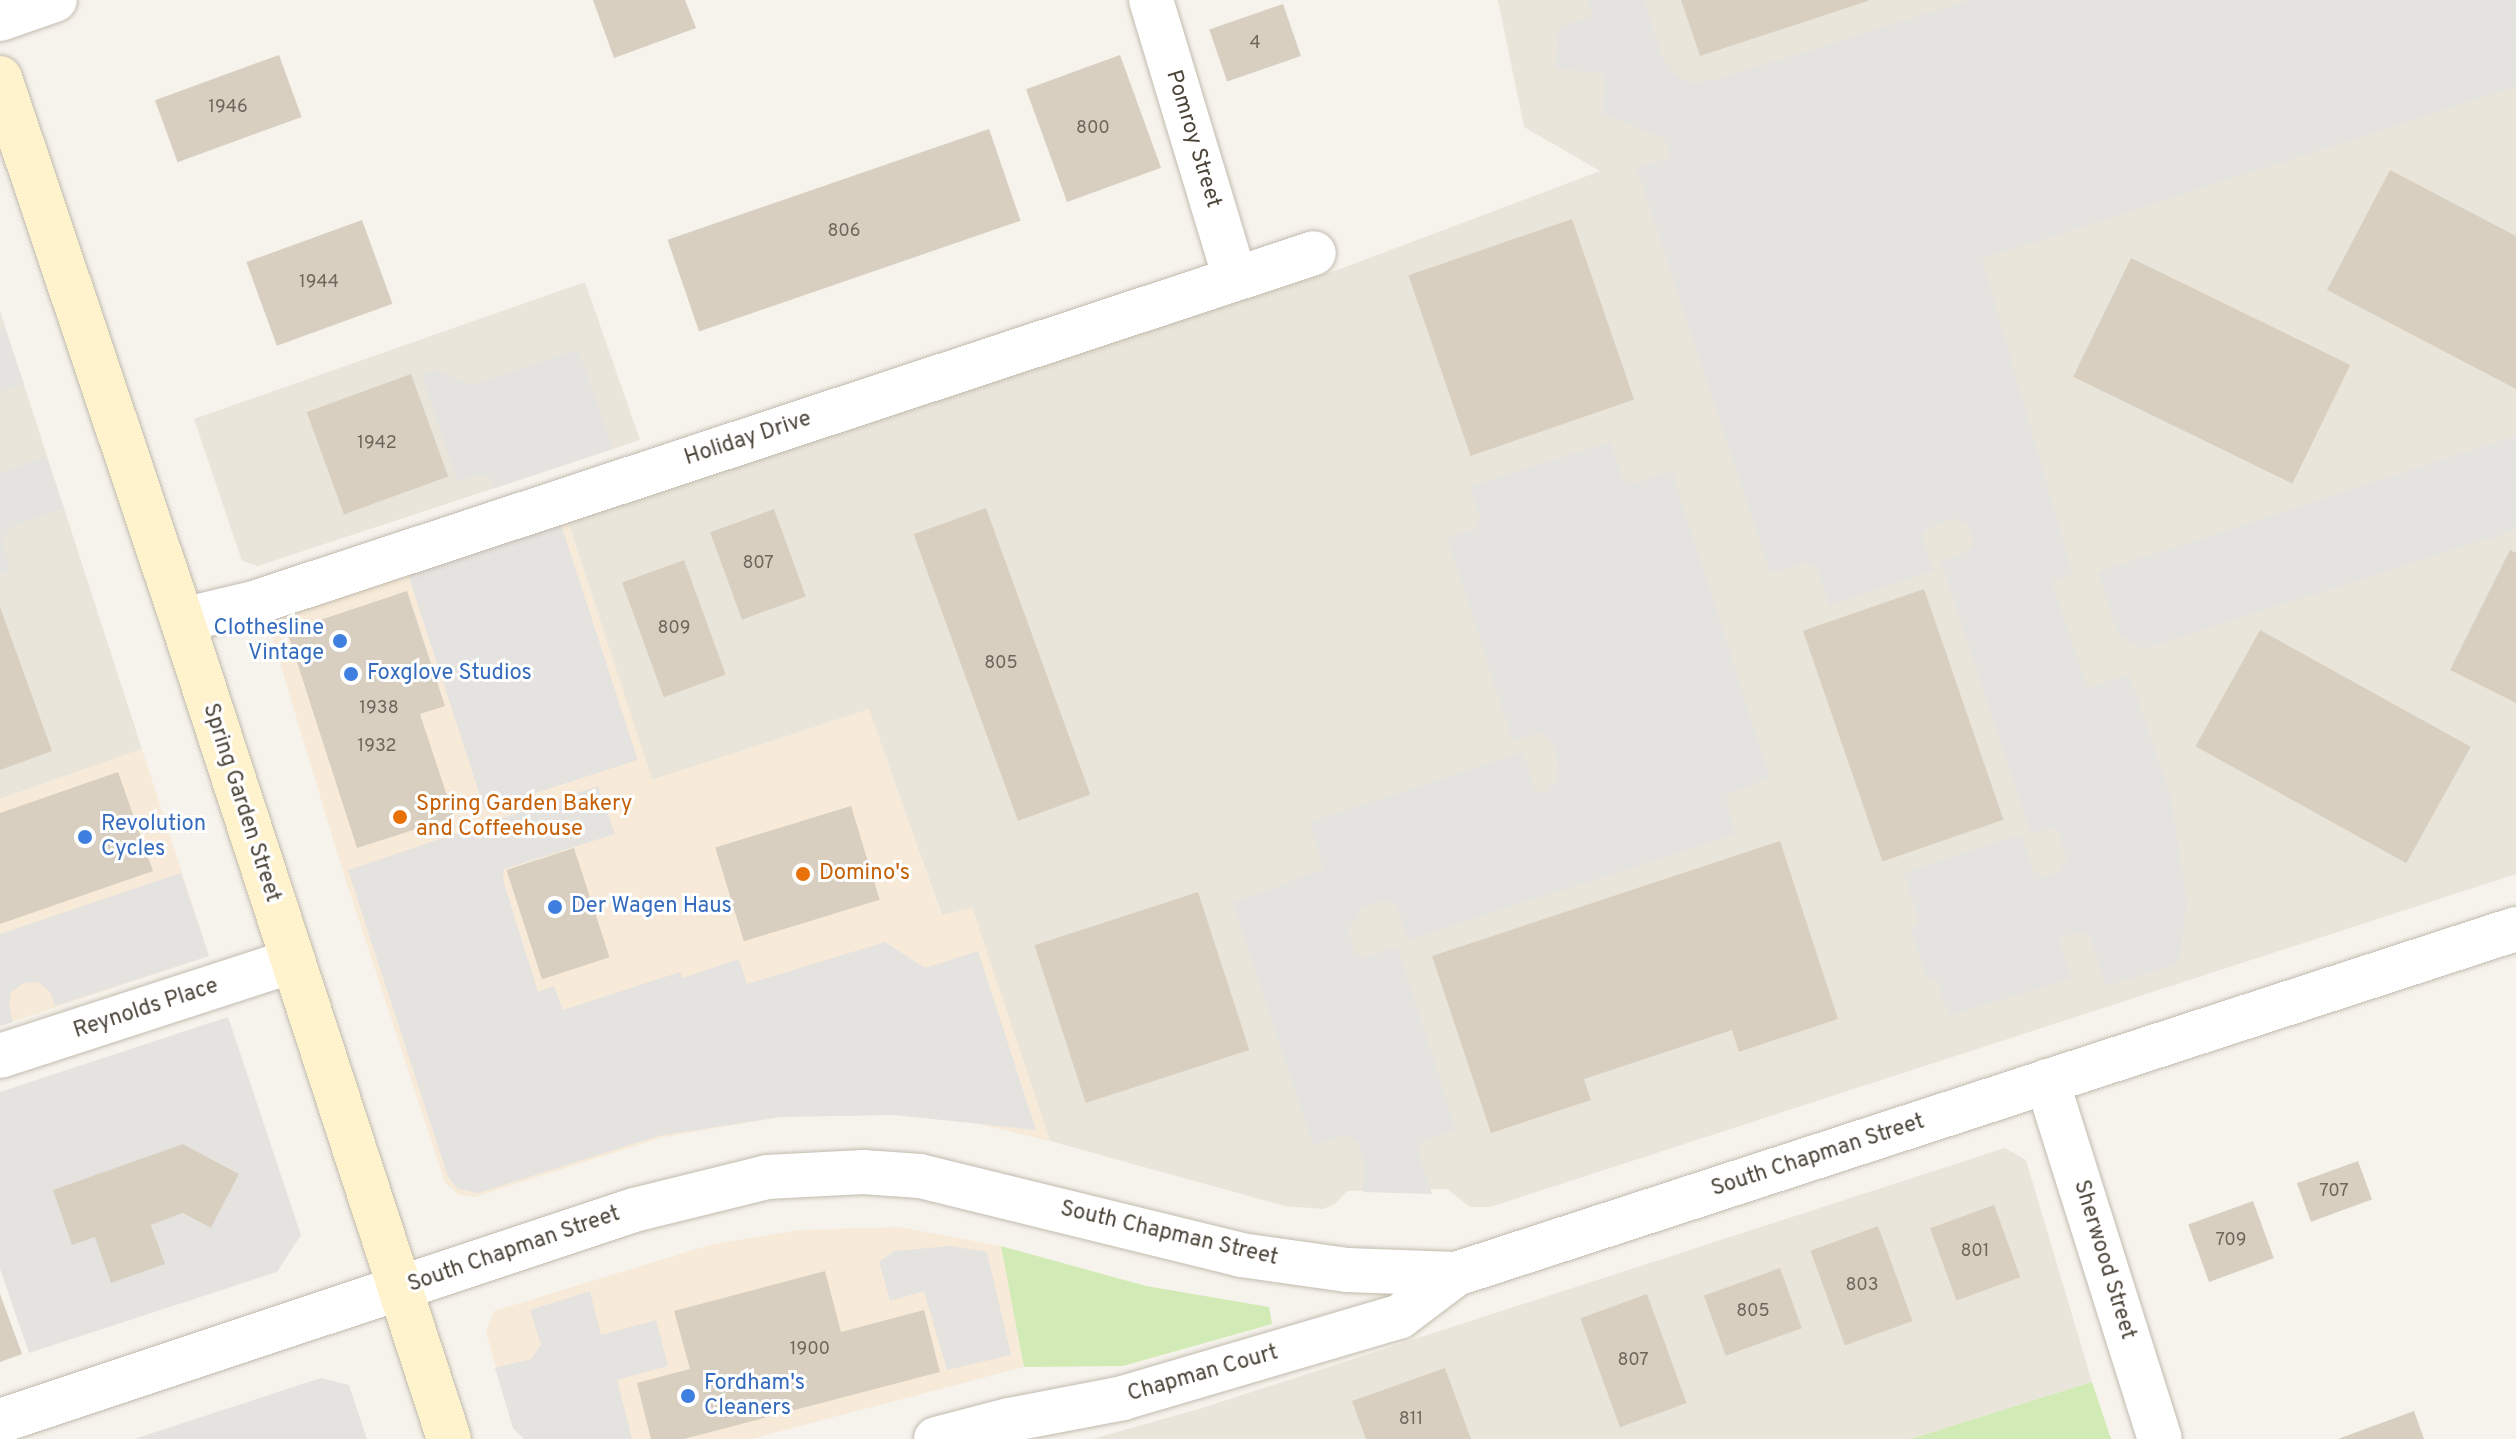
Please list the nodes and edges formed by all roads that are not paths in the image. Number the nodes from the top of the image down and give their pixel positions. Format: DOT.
graph roads {
  1 [pos="55,0"];
  2 [pos="1151,0"];
  3 [pos="0,19"];
  4 [pos="0,78"];
  5 [pos="1314,253"];
  6 [pos="1235,278"];
  7 [pos="182,620"];
  8 [pos="2516,929"];
  9 [pos="292,961"];
  10 [pos="0,1056"];
  11 [pos="2047,1081"];
  12 [pos="1456,1274"];
  13 [pos="398,1289"];
  14 [pos="0,1421"];
  15 [pos="449,1439"];
  16 [pos="936,1439"];
  17 [pos="2160,1439"];
  1 -- 3 [label="street"];
  2 -- 6 [label="street, Pomroy Street"];
  4 -- 7 [label="main road, Spring Garden Street"];
  5 -- 6 [label="street, Holiday Drive"];
  6 -- 7 [label="street, Holiday Drive"];
  7 -- 9 [label="main road, Spring Garden Street"];
  8 -- 11 [label="street, South Chapman Street"];
  9 -- 10 [label="street, Reynolds Place"];
  9 -- 13 [label="main road, Spring Garden Street"];
  11 -- 12 [label="street, South Chapman Street"];
  11 -- 17 [label="street, Sherwood Street"];
  12 -- 13 [label="street, South Chapman Street"];
  12 -- 16 [label="street, Chapman Court"];
  13 -- 14 [label="street, South Chapman Street"];
  13 -- 15 [label="main road, Spring Garden Street"];
}
